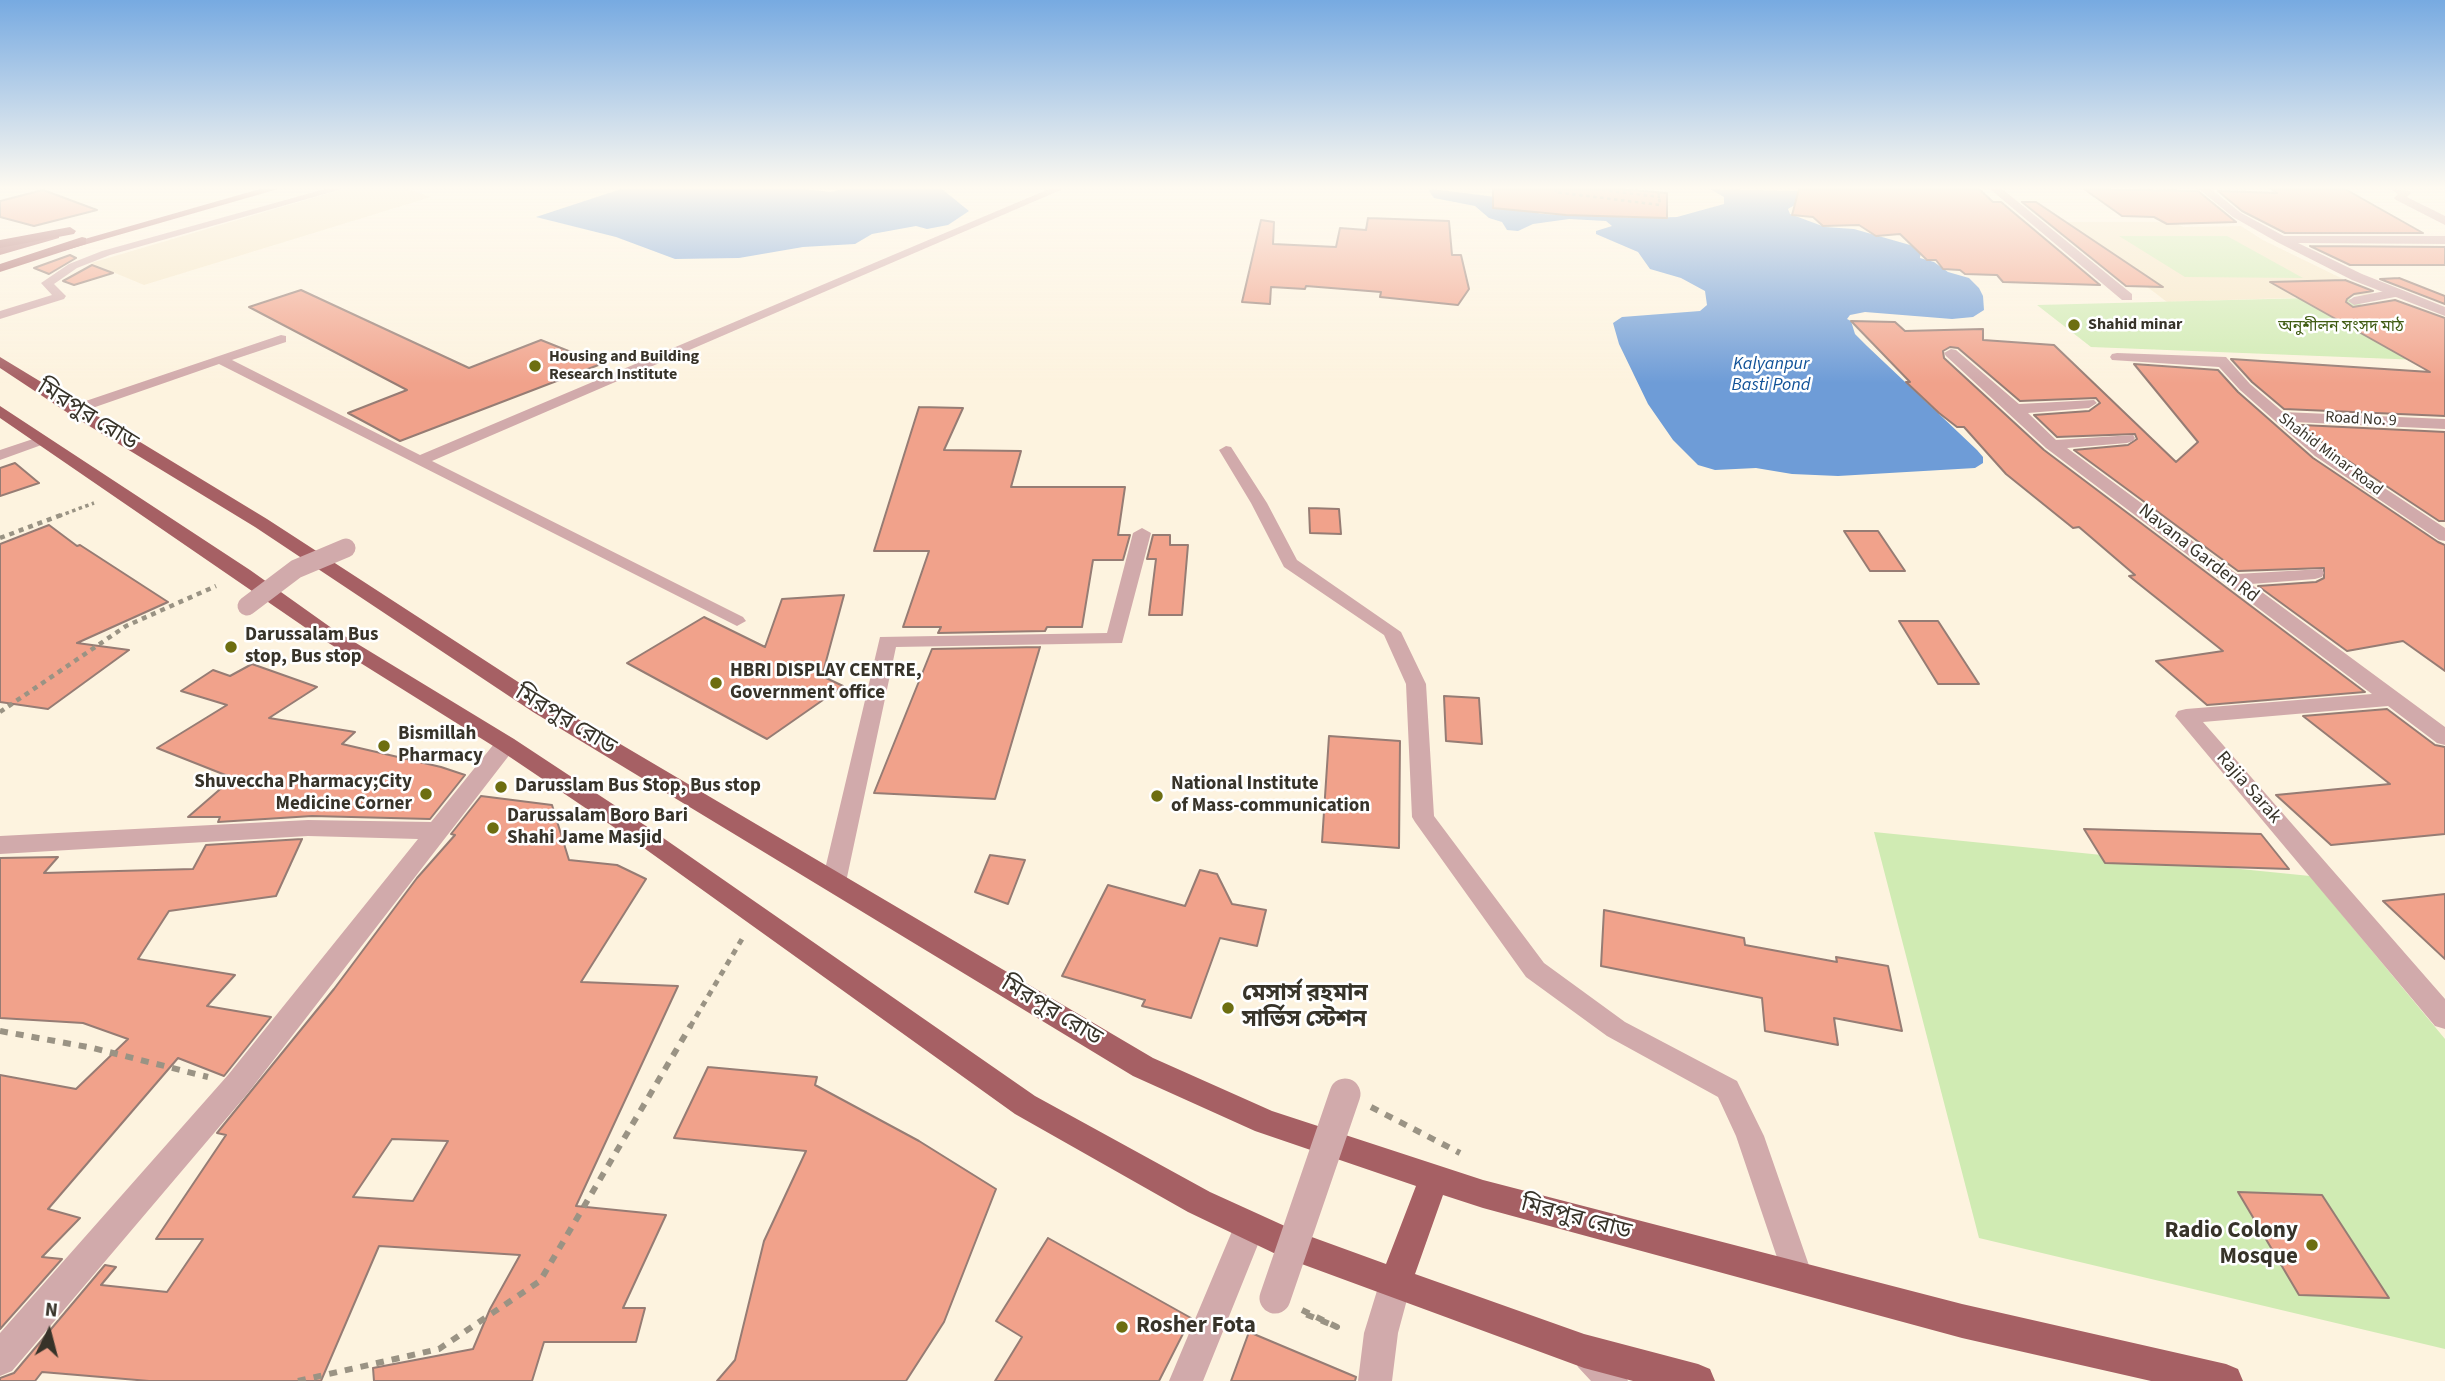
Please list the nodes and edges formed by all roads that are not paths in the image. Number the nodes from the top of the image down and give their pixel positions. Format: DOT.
graph roads {
  1 [pos="31,253"];
  2 [pos="105,253"];
  3 [pos="907,253"];
  4 [pos="2074,253"];
  5 [pos="2312,253"];
  6 [pos="0,267"];
  7 [pos="2396,293"];
  8 [pos="2127,297"];
  9 [pos="2354,301"];
  10 [pos="2445,312"];
  11 [pos="0,316"];
  12 [pos="281,339"];
  13 [pos="1951,353"];
  14 [pos="2117,357"];
  15 [pos="221,360"];
  16 [pos="0,361"];
  17 [pos="2089,403"];
  18 [pos="2015,409"];
  19 [pos="73,410"];
  20 [pos="0,411"];
  21 [pos="2277,416"];
  22 [pos="2445,424"];
  23 [pos="2127,438"];
  24 [pos="42,440"];
  25 [pos="2052,445"];
  26 [pos="1226,450"];
  27 [pos="0,455"];
  28 [pos="419,461"];
  29 [pos="2442,532"];
  30 [pos="1142,533"];
  31 [pos="346,548"];
  32 [pos="2315,573"];
  33 [pos="2230,580"];
  34 [pos="247,606"];
  35 [pos="737,621"];
  36 [pos="2392,699"];
  37 [pos="2445,737"];
  38 [pos="506,744"];
  39 [pos="437,831"];
  40 [pos="0,845"];
  41 [pos="834,882"];
  42 [pos="2445,1018"];
  43 [pos="1345,1094"];
  44 [pos="1434,1178"];
  45 [pos="1249,1227"];
  46 [pos="1798,1278"];
  47 [pos="1396,1281"];
  48 [pos="1275,1298"];
  49 [pos="1584,1351"];
  50 [pos="0,1359"];
  51 [pos="1185,1381"];
  52 [pos="1375,1381"];
  53 [pos="1612,1381"];
  54 [pos="1698,1381"];
  55 [pos="2226,1381"];
  1 -- 6 [label="highway"];
  2 -- 11 [label="lane"];
  3 -- 28 [label="lane"];
  4 -- 8 [label="street"];
  5 -- 7 [label="street"];
  7 -- 9 [label="lane"];
  7 -- 10 [label="street"];
  12 -- 15 [label="lane"];
  13 -- 18 [label="street, Navana Garden Rd"];
  14 -- 21 [label="street, Shahid Minar Road"];
  15 -- 19 [label="lane"];
  15 -- 28 [label="lane"];
  16 -- 19 [label="highway, মিরপুর রোড"];
  17 -- 18 [label="street"];
  18 -- 25 [label="street, Navana Garden Rd"];
  19 -- 41 [label="highway, মিরপুর রোড"];
  20 -- 24 [label="highway, মিরপুর রোড"];
  21 -- 22 [label="street, Road No. 9"];
  21 -- 29 [label="street, Shahid Minar Road"];
  23 -- 25 [label="street"];
  24 -- 27 [label="lane"];
  24 -- 38 [label="highway, মিরপুর রোড"];
  25 -- 33 [label="street, Navana Garden Rd"];
  26 -- 46 [label="lane"];
  28 -- 35 [label="lane"];
  30 -- 41 [label="street"];
  31 -- 34 [label="street, bridge"];
  32 -- 33 [label="street"];
  33 -- 36 [label="street, Navana Garden Rd"];
  36 -- 37 [label="street, Navana Garden Rd"];
  36 -- 42 [label="street, Rajia Sarak"];
  38 -- 39 [label="street"];
  38 -- 45 [label="highway, মিরপুর রোড"];
  39 -- 40 [label="street"];
  39 -- 50 [label="street"];
  41 -- 44 [label="highway, মিরপুর রোড"];
  43 -- 48 [label="street, bridge"];
  44 -- 46 [label="highway, মিরপুর রোড"];
  44 -- 47 [label="highway"];
  45 -- 47 [label="highway, মিরপুর রোড"];
  45 -- 51 [label="street"];
  46 -- 55 [label="highway, মিরপুর রোড"];
  47 -- 49 [label="highway, মিরপুর রোড"];
  47 -- 52 [label="street"];
  49 -- 53 [label="lane"];
  49 -- 54 [label="highway, মিরপুর রোড"];
}
